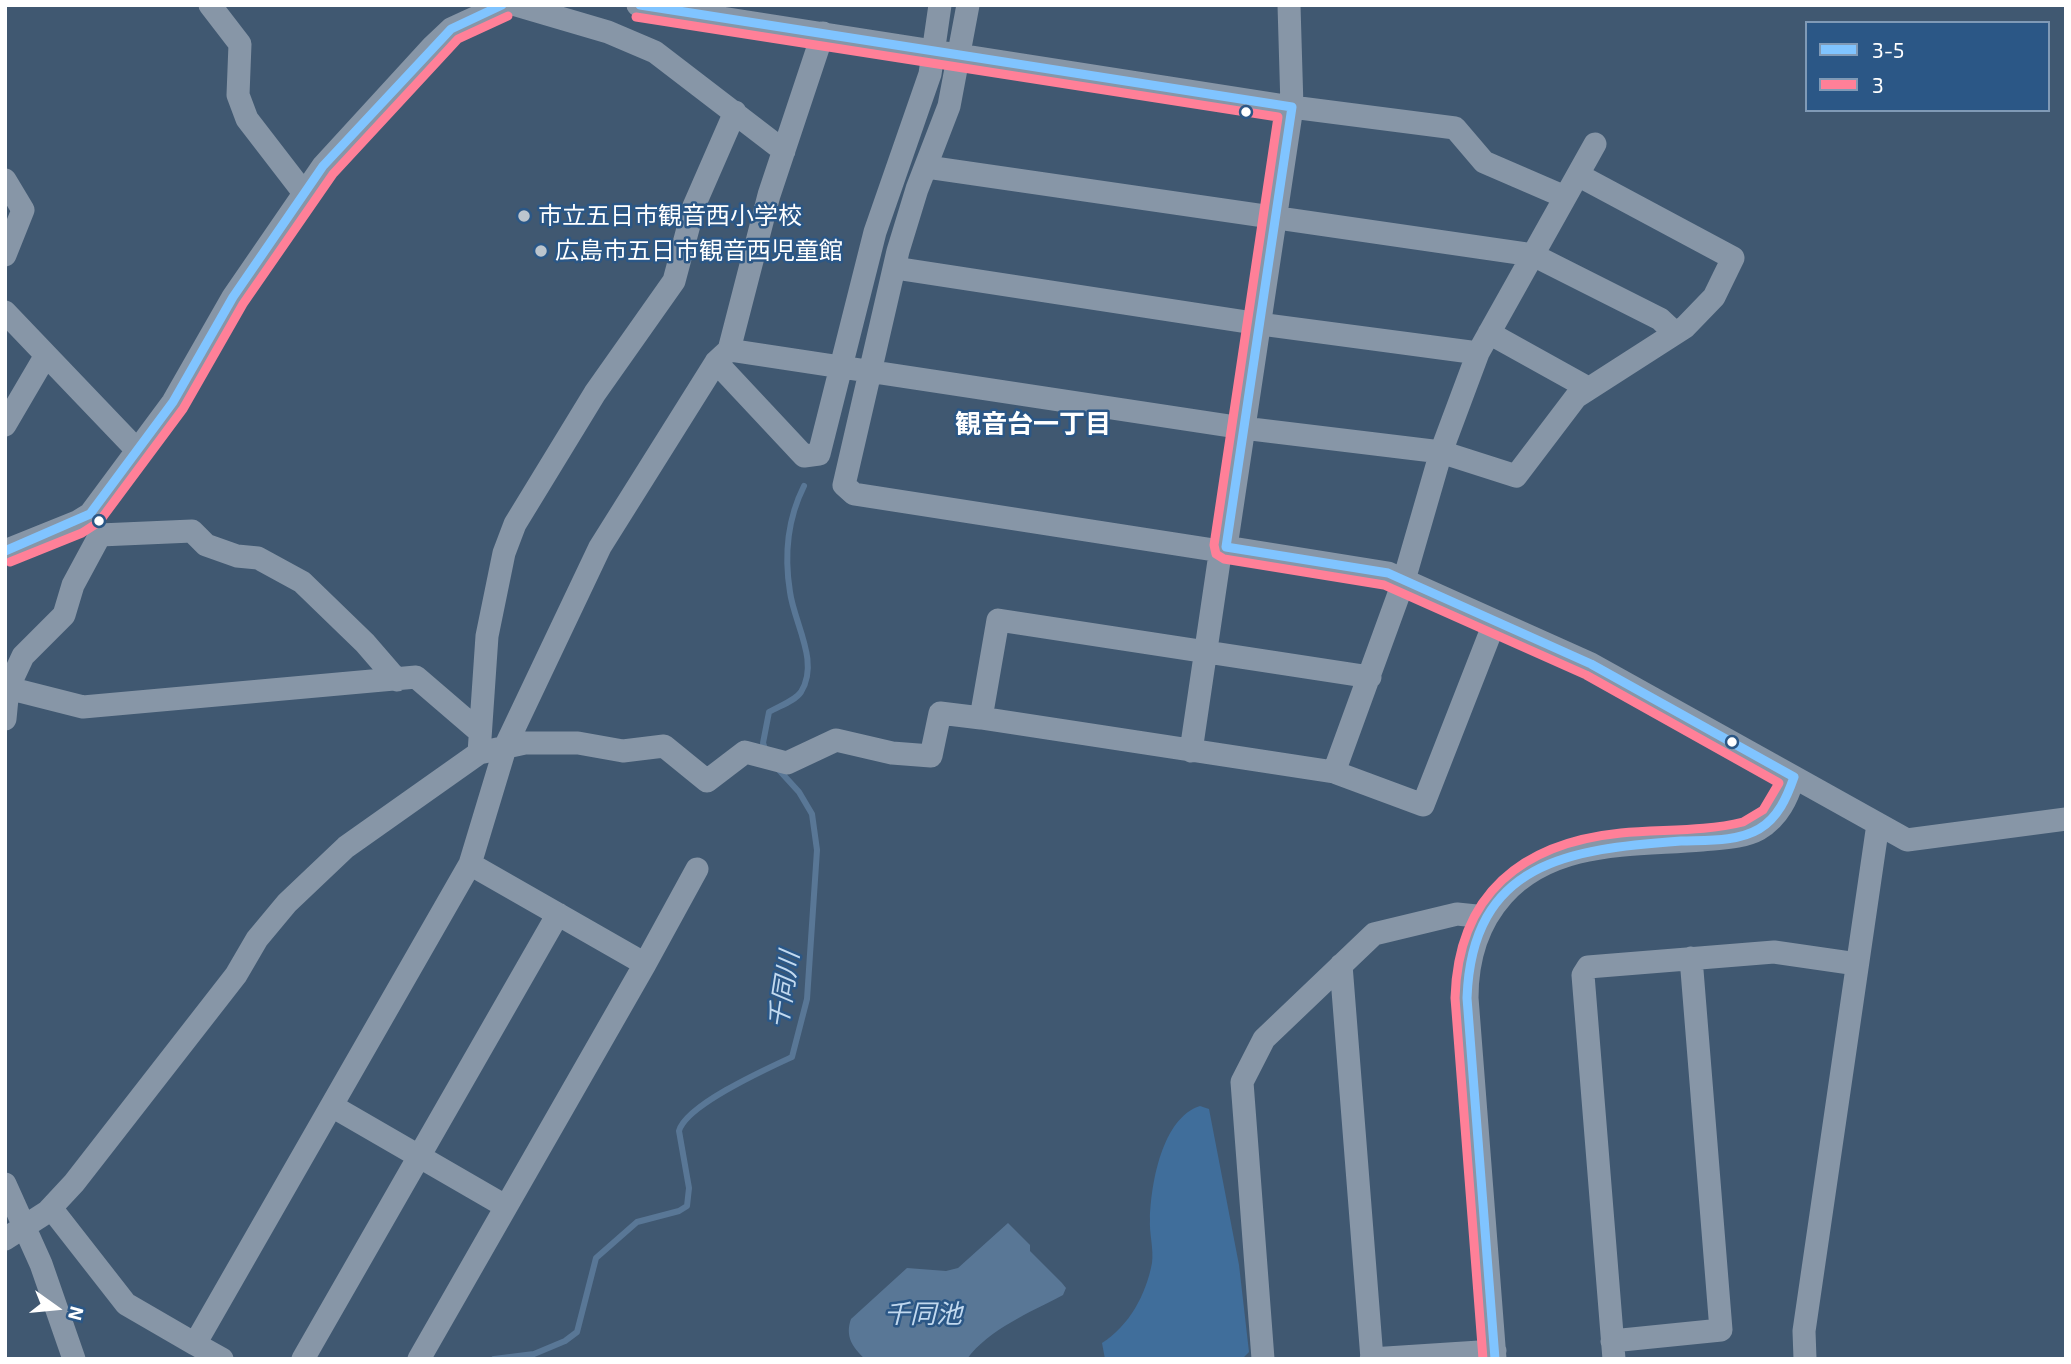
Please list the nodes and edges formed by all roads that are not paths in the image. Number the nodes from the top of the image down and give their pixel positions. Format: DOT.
graph roads {
  1 [pos="210,5"];
  2 [pos="503,5"];
  3 [pos="516,5"];
  4 [pos="638,5"];
  5 [pos="940,5"];
  6 [pos="968,5"];
  7 [pos="1289,5"];
  8 [pos="823,33"];
  9 [pos="934,51"];
  10 [pos="960,54"];
  11 [pos="1292,107"];
  12 [pos="735,112"];
  13 [pos="1595,144"];
  14 [pos="784,151"];
  15 [pos="927,167"];
  16 [pos="1578,175"];
  17 [pos="5,180"];
  18 [pos="304,192"];
  19 [pos="1565,197"];
  20 [pos="1277,219"];
  21 [pos="5,255"];
  22 [pos="1533,255"];
  23 [pos="895,268"];
  24 [pos="5,312"];
  25 [pos="1260,324"];
  26 [pos="1675,333"];
  27 [pos="1483,343"];
  28 [pos="46,355"];
  29 [pos="723,356"];
  30 [pos="841,366"];
  31 [pos="868,371"];
  32 [pos="1588,388"];
  33 [pos="5,425"];
  34 [pos="1243,428"];
  35 [pos="136,449"];
  36 [pos="1441,452"];
  37 [pos="95,524"];
  38 [pos="8,545"];
  39 [pos="1226,547"];
  40 [pos="1404,580"];
  41 [pos="1495,621"];
  42 [pos="1205,652"];
  43 [pos="1370,677"];
  44 [pos="397,680"];
  45 [pos="8,688"];
  46 [pos="981,718"];
  47 [pos="5,719"];
  48 [pos="480,742"];
  49 [pos="506,745"];
  50 [pos="1191,751"];
  51 [pos="1334,772"];
  52 [pos="1794,777"];
  53 [pos="2066,819"];
  54 [pos="1878,824"];
  55 [pos="470,864"];
  56 [pos="696,869"];
  57 [pos="558,914"];
  58 [pos="1486,917"];
  59 [pos="1692,958"];
  60 [pos="645,964"];
  61 [pos="1857,964"];
  62 [pos="1341,965"];
  63 [pos="332,1106"];
  64 [pos="418,1157"];
  65 [pos="5,1184"];
  66 [pos="505,1206"];
  67 [pos="51,1208"];
  68 [pos="26,1228"];
  69 [pos="5,1239"];
  70 [pos="195,1343"];
  71 [pos="1613,1350"];
  72 [pos="1495,1355"];
  73 [pos="74,1359"];
  74 [pos="222,1359"];
  75 [pos="303,1359"];
  76 [pos="419,1359"];
  77 [pos="1263,1359"];
  78 [pos="1371,1359"];
  79 [pos="1805,1359"];
  1 -- 18 [label="street"];
  2 -- 18 [label="street"];
  3 -- 12 [label="street"];
  4 -- 8 [label="street"];
  5 -- 9 [label="street"];
  6 -- 10 [label="street"];
  7 -- 11 [label="street"];
  8 -- 9 [label="street"];
  8 -- 14 [label="street"];
  9 -- 10 [label="street"];
  9 -- 30 [label="street"];
  10 -- 11 [label="street"];
  10 -- 15 [label="street"];
  11 -- 19 [label="street"];
  11 -- 20 [label="street"];
  12 -- 14 [label="street"];
  12 -- 48 [label="street"];
  13 -- 16 [label="street"];
  14 -- 29 [label="street"];
  15 -- 20 [label="street"];
  15 -- 23 [label="street"];
  16 -- 19 [label="street"];
  16 -- 26 [label="street"];
  17 -- 21 [label="street"];
  18 -- 35 [label="street"];
  19 -- 22 [label="street"];
  20 -- 22 [label="street"];
  20 -- 25 [label="street"];
  22 -- 26 [label="street"];
  22 -- 27 [label="street"];
  23 -- 25 [label="street"];
  23 -- 31 [label="street"];
  24 -- 28 [label="street"];
  25 -- 27 [label="street"];
  25 -- 34 [label="street"];
  26 -- 32 [label="street"];
  27 -- 32 [label="street"];
  27 -- 36 [label="street"];
  28 -- 33 [label="street"];
  28 -- 35 [label="street"];
  29 -- 30 [label="street"];
  29 -- 30 [label="street"];
  29 -- 49 [label="street"];
  30 -- 31 [label="street"];
  31 -- 34 [label="street"];
  31 -- 39 [label="street"];
  32 -- 36 [label="street"];
  34 -- 36 [label="street"];
  34 -- 39 [label="street"];
  35 -- 37 [label="street"];
  36 -- 40 [label="street"];
  37 -- 38 [label="street"];
  37 -- 44 [label="street"];
  37 -- 45 [label="street"];
  39 -- 40 [label="street"];
  39 -- 42 [label="street"];
  40 -- 41 [label="street"];
  40 -- 43 [label="street"];
  41 -- 51 [label="street"];
  41 -- 52 [label="street"];
  42 -- 43 [label="street"];
  42 -- 46 [label="street"];
  42 -- 50 [label="street"];
  43 -- 51 [label="street"];
  44 -- 45 [label="street"];
  44 -- 48 [label="street"];
  45 -- 47 [label="street"];
  46 -- 49 [label="street"];
  46 -- 50 [label="street"];
  48 -- 49 [label="street"];
  48 -- 67 [label="street"];
  49 -- 55 [label="street"];
  50 -- 51 [label="street"];
  52 -- 54 [label="street"];
  52 -- 58 [label="street"];
  53 -- 54 [label="street"];
  54 -- 61 [label="street"];
  55 -- 57 [label="street"];
  55 -- 63 [label="street"];
  56 -- 60 [label="street"];
  57 -- 60 [label="street"];
  57 -- 64 [label="street"];
  58 -- 62 [label="street"];
  58 -- 72 [label="street"];
  59 -- 61 [label="street"];
  59 -- 71 [label="street"];
  59 -- 71 [label="street"];
  60 -- 66 [label="street"];
  61 -- 79 [label="street"];
  62 -- 77 [label="street"];
  62 -- 78 [label="street"];
  63 -- 64 [label="street"];
  63 -- 70 [label="street"];
  64 -- 66 [label="street"];
  64 -- 75 [label="street"];
  65 -- 68 [label="street"];
  66 -- 76 [label="street"];
  67 -- 68 [label="street"];
  67 -- 70 [label="street"];
  68 -- 69 [label="street"];
  68 -- 73 [label="street"];
  70 -- 74 [label="street"];
  72 -- 78 [label="street"];
}
